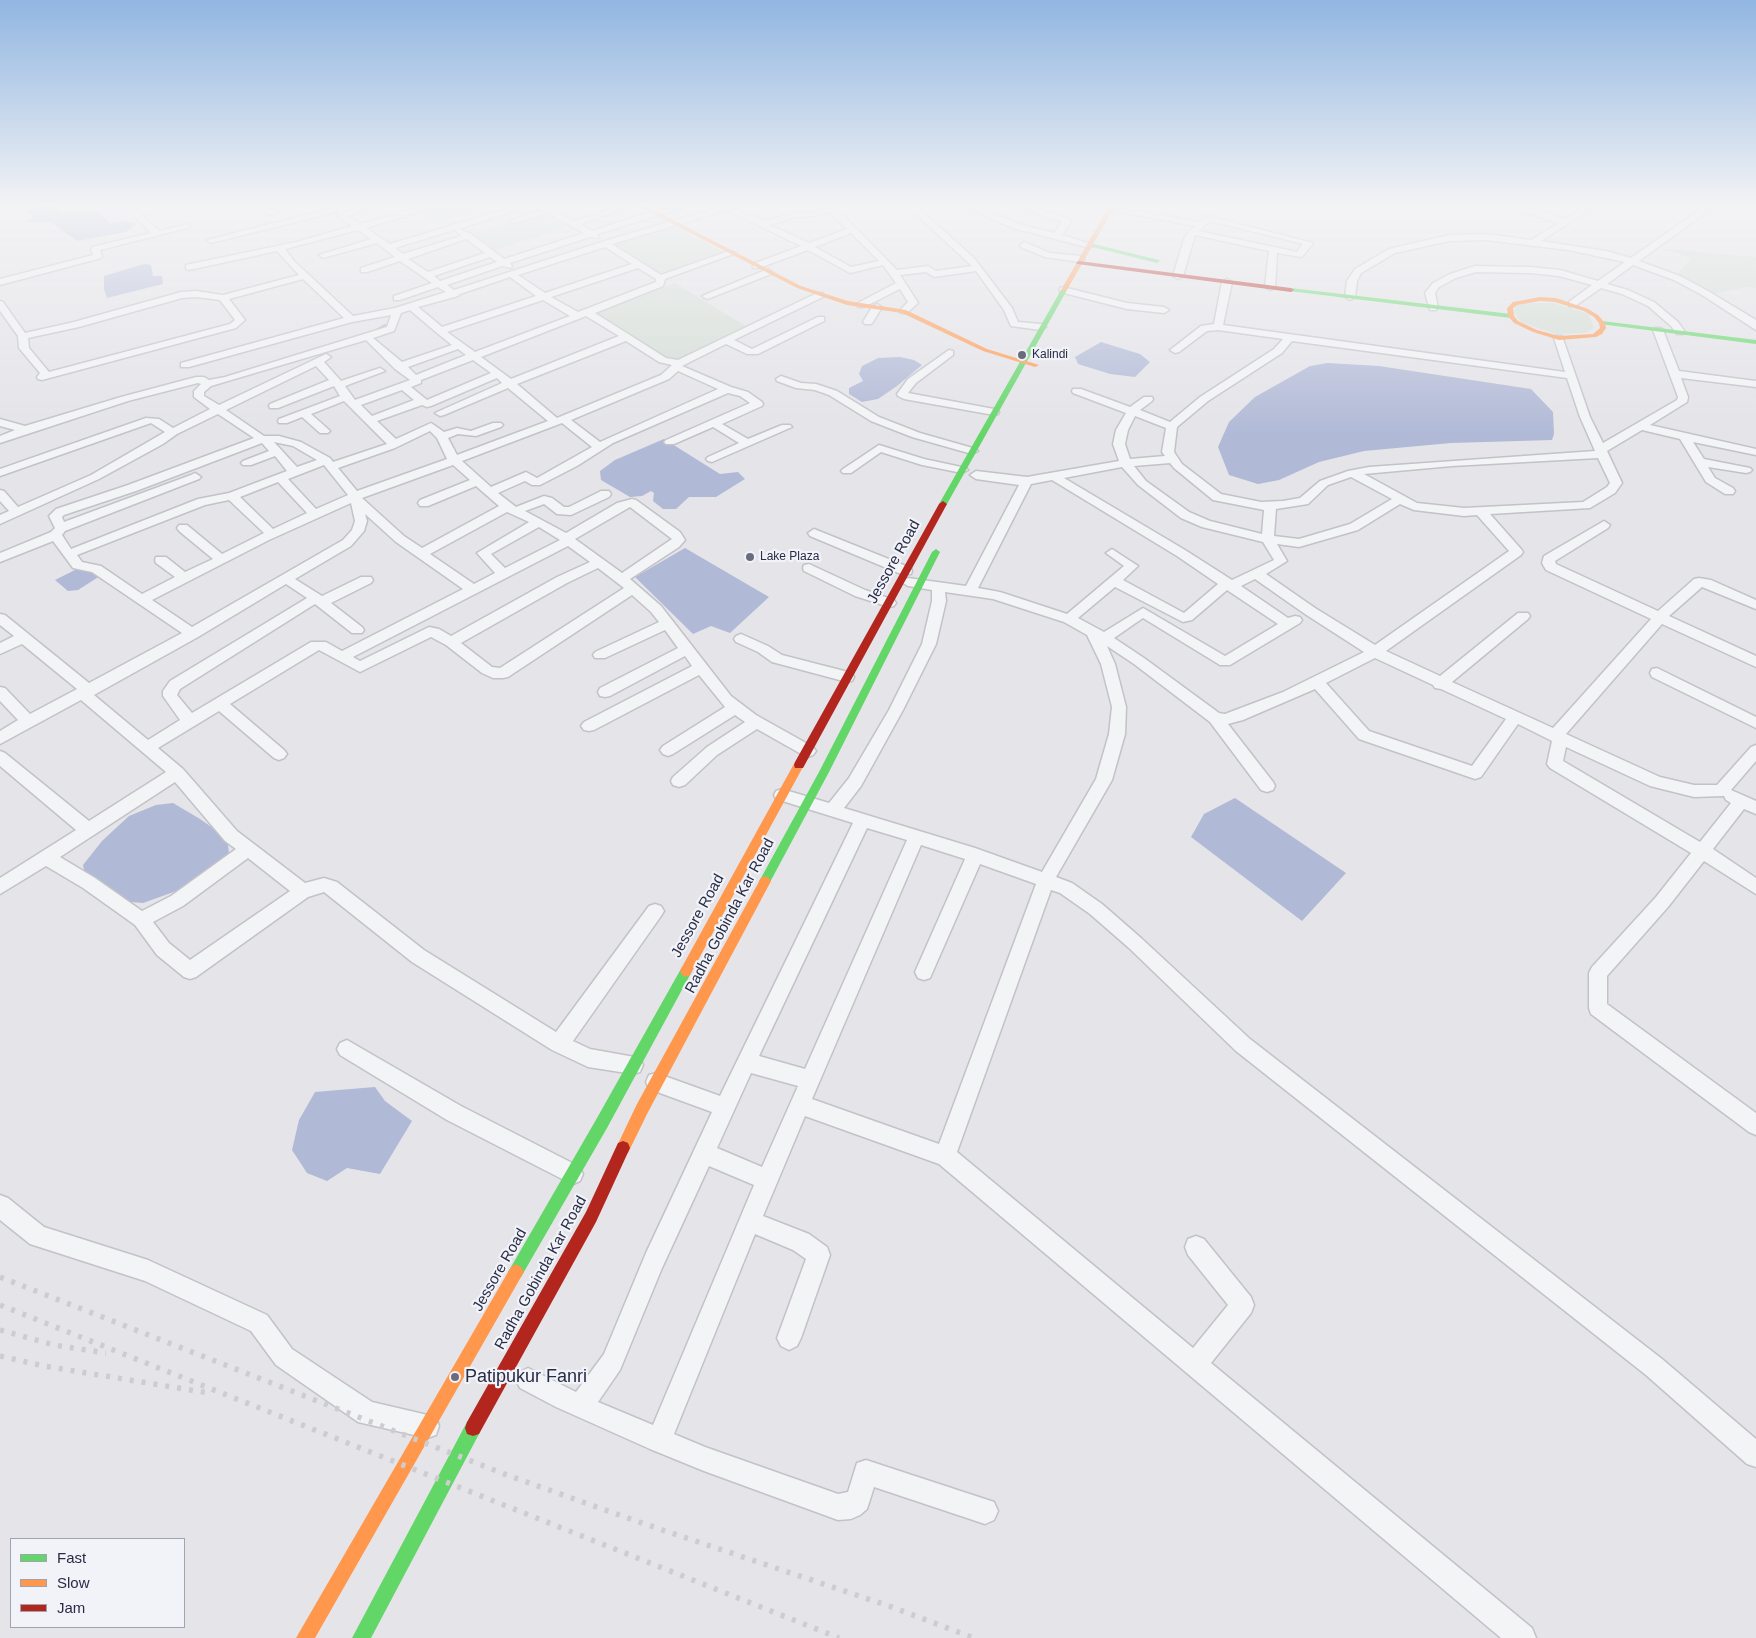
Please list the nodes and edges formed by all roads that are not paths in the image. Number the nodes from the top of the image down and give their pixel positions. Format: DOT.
graph roads {
  1 [pos="282,282"];
  2 [pos="313,282"];
  3 [pos="444,282"];
  4 [pos="490,282"];
  5 [pos="526,282"];
  6 [pos="584,282"];
  7 [pos="660,282"];
  8 [pos="741,282"];
  9 [pos="792,282"];
  10 [pos="988,282"];
  11 [pos="1072,282"];
  12 [pos="1227,282"];
  13 [pos="1246,282"];
  14 [pos="1266,282"];
  15 [pos="1352,282"];
  16 [pos="1442,282"];
  17 [pos="1596,282"];
  18 [pos="1685,282"];
  19 [pos="1270,283"];
  20 [pos="439,284"];
  21 [pos="902,284"];
  22 [pos="1602,284"];
  23 [pos="1068,291"];
  24 [pos="1350,293"];
  25 [pos="455,294"];
  26 [pos="820,295"];
  27 [pos="543,296"];
  28 [pos="707,296"];
  29 [pos="223,298"];
  30 [pos="397,298"];
  31 [pos="0,304"];
  32 [pos="1433,304"];
  33 [pos="1572,304"];
  34 [pos="861,305"];
  35 [pos="412,307"];
  36 [pos="877,307"];
  37 [pos="1164,310"];
  38 [pos="904,311"];
  39 [pos="397,312"];
  40 [pos="587,312"];
  41 [pos="1510,312"];
  42 [pos="577,316"];
  43 [pos="351,319"];
  44 [pos="821,320"];
  45 [pos="868,322"];
  46 [pos="1602,323"];
  47 [pos="783,326"];
  48 [pos="1041,327"];
  49 [pos="1218,327"];
  50 [pos="1756,327"];
  51 [pos="391,329"];
  52 [pos="1658,330"];
  53 [pos="440,331"];
  54 [pos="1680,332"];
  55 [pos="23,336"];
  56 [pos="371,337"];
  57 [pos="626,337"];
  58 [pos="1290,338"];
  59 [pos="1559,338"];
  60 [pos="354,340"];
  61 [pos="728,340"];
  62 [pos="1756,342"];
  63 [pos="460,345"];
  64 [pos="1175,350"];
  65 [pos="949,353"];
  66 [pos="473,355"];
  67 [pos="317,361"];
  68 [pos="1022,362"];
  69 [pos="185,365"];
  70 [pos="678,365"];
  71 [pos="1035,365"];
  72 [pos="400,367"];
  73 [pos="380,371"];
  74 [pos="498,374"];
  75 [pos="1676,374"];
  76 [pos="1572,376"];
  77 [pos="414,379"];
  78 [pos="781,379"];
  79 [pos="1026,381"];
  80 [pos="336,383"];
  81 [pos="207,384"];
  82 [pos="508,384"];
  83 [pos="1756,384"];
  84 [pos="403,386"];
  85 [pos="727,389"];
  86 [pos="1077,391"];
  87 [pos="1148,399"];
  88 [pos="350,400"];
  89 [pos="424,402"];
  90 [pos="274,406"];
  91 [pos="217,411"];
  92 [pos="1132,411"];
  93 [pos="994,412"];
  94 [pos="304,413"];
  95 [pos="440,413"];
  96 [pos="371,420"];
  97 [pos="559,420"];
  98 [pos="283,421"];
  99 [pos="0,422"];
  100 [pos="715,424"];
  101 [pos="497,425"];
  102 [pos="431,426"];
  103 [pos="1172,426"];
  104 [pos="786,427"];
  105 [pos="1642,427"];
  106 [pos="25,430"];
  107 [pos="324,431"];
  108 [pos="173,432"];
  109 [pos="442,436"];
  110 [pos="1685,437"];
  111 [pos="264,439"];
  112 [pos="0,440"];
  113 [pos="670,442"];
  114 [pos="394,444"];
  115 [pos="747,444"];
  116 [pos="600,447"];
  117 [pos="972,451"];
  118 [pos="276,452"];
  119 [pos="1601,452"];
  120 [pos="1756,452"];
  121 [pos="453,459"];
  122 [pos="712,459"];
  123 [pos="1173,459"];
  124 [pos="1700,462"];
  125 [pos="247,463"];
  126 [pos="1125,463"];
  127 [pos="329,464"];
  128 [pos="962,470"];
  129 [pos="1746,470"];
  130 [pos="847,471"];
  131 [pos="295,472"];
  132 [pos="0,473"];
  133 [pos="1352,473"];
  134 [pos="976,475"];
  135 [pos="195,477"];
  136 [pos="280,477"];
  137 [pos="1055,477"];
  138 [pos="477,481"];
  139 [pos="1027,481"];
  140 [pos="1729,491"];
  141 [pos="489,492"];
  142 [pos="0,494"];
  143 [pos="605,494"];
  144 [pos="232,496"];
  145 [pos="356,498"];
  146 [pos="1398,500"];
  147 [pos="424,503"];
  148 [pos="1270,506"];
  149 [pos="511,509"];
  150 [pos="1480,511"];
  151 [pos="17,513"];
  152 [pos="315,515"];
  153 [pos="0,520"];
  154 [pos="539,522"];
  155 [pos="1604,525"];
  156 [pos="183,528"];
  157 [pos="58,531"];
  158 [pos="814,533"];
  159 [pos="272,534"];
  160 [pos="1268,539"];
  161 [pos="567,540"];
  162 [pos="942,541"];
  163 [pos="1112,553"];
  164 [pos="69,554"];
  165 [pos="421,554"];
  166 [pos="0,558"];
  167 [pos="221,559"];
  168 [pos="161,560"];
  169 [pos="598,563"];
  170 [pos="809,568"];
  171 [pos="503,574"];
  172 [pos="1257,574"];
  173 [pos="903,576"];
  174 [pos="184,578"];
  175 [pos="287,578"];
  176 [pos="366,580"];
  177 [pos="1115,581"];
  178 [pos="627,584"];
  179 [pos="919,584"];
  180 [pos="1228,585"];
  181 [pos="938,586"];
  182 [pos="472,589"];
  183 [pos="970,591"];
  184 [pos="141,600"];
  185 [pos="319,600"];
  186 [pos="888,603"];
  187 [pos="1756,605"];
  188 [pos="1310,611"];
  189 [pos="1523,616"];
  190 [pos="0,618"];
  191 [pos="1660,618"];
  192 [pos="1069,619"];
  193 [pos="667,624"];
  194 [pos="1288,624"];
  195 [pos="358,630"];
  196 [pos="193,634"];
  197 [pos="1098,635"];
  198 [pos="24,637"];
  199 [pos="741,639"];
  200 [pos="451,642"];
  201 [pos="0,649"];
  202 [pos="686,650"];
  203 [pos="1375,652"];
  204 [pos="600,655"];
  205 [pos="342,656"];
  206 [pos="1756,662"];
  207 [pos="700,668"];
  208 [pos="1657,673"];
  209 [pos="847,677"];
  210 [pos="1317,682"];
  211 [pos="1440,684"];
  212 [pos="0,692"];
  213 [pos="86,692"];
  214 [pos="605,692"];
  215 [pos="220,703"];
  216 [pos="735,708"];
  217 [pos="1516,716"];
  218 [pos="1215,718"];
  219 [pos="28,721"];
  220 [pos="190,722"];
  221 [pos="757,722"];
  222 [pos="1756,723"];
  223 [pos="589,726"];
  224 [pos="1558,737"];
  225 [pos="0,738"];
  226 [pos="146,748"];
  227 [pos="668,750"];
  228 [pos="1756,750"];
  229 [pos="808,751"];
  230 [pos="279,754"];
  231 [pos="0,757"];
  232 [pos="177,773"];
  233 [pos="679,781"];
  234 [pos="1267,786"];
  235 [pos="1721,790"];
  236 [pos="782,795"];
  237 [pos="808,803"];
  238 [pos="1749,804"];
  239 [pos="832,811"];
  240 [pos="862,821"];
  241 [pos="88,830"];
  242 [pos="916,838"];
  243 [pos="248,849"];
  244 [pos="1702,851"];
  245 [pos="975,855"];
  246 [pos="46,857"];
  247 [pos="1046,880"];
  248 [pos="0,887"];
  249 [pos="1756,887"];
  250 [pos="303,891"];
  251 [pos="655,911"];
  252 [pos="141,920"];
  253 [pos="924,972"];
  254 [pos="559,1044"];
  255 [pos="347,1049"];
  256 [pos="746,1062"];
  257 [pos="633,1065"];
  258 [pos="810,1080"];
  259 [pos="656,1082"];
  260 [pos="630,1100"];
  261 [pos="800,1105"];
  262 [pos="726,1107"];
  263 [pos="1756,1125"];
  264 [pos="704,1153"];
  265 [pos="945,1156"];
  266 [pos="573,1174"];
  267 [pos="766,1180"];
  268 [pos="0,1206"];
  269 [pos="749,1221"];
  270 [pos="1196,1247"];
  271 [pos="789,1338"];
  272 [pos="1194,1364"];
  273 [pos="528,1380"];
  274 [pos="581,1406"];
  275 [pos="427,1426"];
  276 [pos="659,1440"];
  277 [pos="1756,1455"];
  278 [pos="985,1511"];
  279 [pos="305,1638"];
  280 [pos="361,1638"];
  281 [pos="1522,1638"];
  1 -- 29 [label="street"];
  2 -- 43 [label="street"];
  3 -- 20 [label="street"];
  4 -- 25 [label="street"];
  5 -- 27 [label="street"];
  6 -- 27 [label="street"];
  7 -- 40 [label="street"];
  8 -- 28 [label="street"];
  9 -- 26 [label="main road"];
  10 -- 48 [label="street"];
  11 -- 23 [label="main road, Jessore Road"];
  12 -- 49 [label="street"];
  13 -- 19 [label="main road"];
  14 -- 19 [label="main road"];
  15 -- 24 [label="street"];
  16 -- 32 [label="street"];
  17 -- 22 [label="street"];
  18 -- 50 [label="street"];
  19 -- 24 [label="main road"];
  20 -- 25 [label="street"];
  20 -- 30 [label="street"];
  21 -- 34 [label="street"];
  21 -- 38 [label="street"];
  22 -- 33 [label="street"];
  22 -- 54 [label="street"];
  23 -- 37 [label="street"];
  23 -- 48 [label="main road, Jessore Road"];
  23 -- 71 [label="main road"];
  24 -- 32 [label="main road"];
  25 -- 35 [label="street"];
  26 -- 34 [label="main road"];
  26 -- 47 [label="street"];
  27 -- 42 [label="street"];
  27 -- 53 [label="street"];
  29 -- 55 [label="street"];
  29 -- 55 [label="street"];
  31 -- 55 [label="street"];
  32 -- 41 [label="main road"];
  33 -- 41 [label="main road"];
  33 -- 46 [label="main road"];
  34 -- 36 [label="main road"];
  35 -- 39 [label="street"];
  35 -- 53 [label="street"];
  36 -- 38 [label="main road"];
  36 -- 45 [label="street"];
  38 -- 68 [label="main road"];
  39 -- 43 [label="street"];
  39 -- 51 [label="street"];
  40 -- 42 [label="street"];
  40 -- 57 [label="street"];
  41 -- 59 [label="main road"];
  42 -- 66 [label="street"];
  43 -- 69 [label="street"];
  44 -- 47 [label="street"];
  46 -- 52 [label="main road"];
  46 -- 59 [label="main road"];
  47 -- 61 [label="street"];
  47 -- 61 [label="street"];
  48 -- 68 [label="main road, Jessore Road"];
  49 -- 58 [label="street"];
  49 -- 64 [label="street"];
  51 -- 56 [label="street"];
  51 -- 67 [label="street"];
  52 -- 54 [label="main road"];
  52 -- 75 [label="street"];
  53 -- 63 [label="street"];
  54 -- 62 [label="main road"];
  56 -- 60 [label="street"];
  56 -- 72 [label="street"];
  57 -- 70 [label="street"];
  57 -- 82 [label="street"];
  58 -- 76 [label="street"];
  58 -- 103 [label="street"];
  59 -- 76 [label="street"];
  60 -- 81 [label="street"];
  61 -- 70 [label="street"];
  63 -- 66 [label="street"];
  63 -- 72 [label="street"];
  65 -- 93 [label="street"];
  66 -- 74 [label="street"];
  66 -- 77 [label="street"];
  67 -- 80 [label="street"];
  67 -- 91 [label="street"];
  68 -- 71 [label="main road"];
  68 -- 93 [label="main road, Jessore Road"];
  70 -- 85 [label="street"];
  70 -- 97 [label="street"];
  71 -- 79 [label="main road"];
  72 -- 77 [label="street"];
  73 -- 80 [label="street"];
  74 -- 82 [label="street"];
  74 -- 89 [label="street"];
  75 -- 83 [label="street"];
  75 -- 105 [label="street"];
  76 -- 119 [label="street"];
  77 -- 84 [label="street"];
  78 -- 117 [label="street"];
  80 -- 88 [label="street"];
  80 -- 90 [label="street"];
  81 -- 91 [label="street"];
  81 -- 106 [label="street"];
  82 -- 95 [label="street"];
  82 -- 97 [label="street"];
  84 -- 88 [label="street"];
  84 -- 89 [label="street"];
  85 -- 100 [label="street"];
  85 -- 116 [label="street"];
  86 -- 92 [label="street"];
  87 -- 92 [label="street"];
  88 -- 94 [label="street"];
  88 -- 96 [label="street"];
  89 -- 95 [label="street"];
  89 -- 96 [label="street"];
  91 -- 108 [label="street"];
  91 -- 111 [label="street"];
  92 -- 103 [label="street"];
  92 -- 126 [label="street"];
  93 -- 117 [label="main road, Jessore Road"];
  94 -- 98 [label="street"];
  94 -- 107 [label="street"];
  95 -- 102 [label="street"];
  96 -- 114 [label="street"];
  97 -- 116 [label="street"];
  97 -- 121 [label="street"];
  99 -- 106 [label="street"];
  100 -- 113 [label="street"];
  100 -- 115 [label="street"];
  101 -- 109 [label="street"];
  102 -- 109 [label="street"];
  102 -- 114 [label="street"];
  103 -- 123 [label="street"];
  104 -- 115 [label="street"];
  105 -- 110 [label="street"];
  105 -- 119 [label="street"];
  106 -- 112 [label="street"];
  108 -- 132 [label="street"];
  108 -- 151 [label="street"];
  109 -- 121 [label="street"];
  110 -- 120 [label="street"];
  110 -- 124 [label="street"];
  111 -- 118 [label="street"];
  111 -- 127 [label="street"];
  111 -- 157 [label="street"];
  114 -- 127 [label="street"];
  115 -- 122 [label="street"];
  116 -- 141 [label="street"];
  117 -- 128 [label="main road, Jessore Road"];
  118 -- 125 [label="street"];
  118 -- 131 [label="street"];
  119 -- 133 [label="street"];
  119 -- 150 [label="street"];
  121 -- 138 [label="street"];
  121 -- 145 [label="street"];
  123 -- 126 [label="street"];
  123 -- 148 [label="street"];
  124 -- 129 [label="street"];
  124 -- 140 [label="street"];
  126 -- 137 [label="street"];
  126 -- 160 [label="street"];
  127 -- 131 [label="street"];
  127 -- 145 [label="street"];
  128 -- 130 [label="street"];
  128 -- 173 [label="main road, Jessore Road"];
  131 -- 136 [label="street"];
  133 -- 146 [label="street"];
  133 -- 148 [label="street"];
  134 -- 139 [label="street"];
  135 -- 157 [label="street"];
  136 -- 144 [label="street"];
  136 -- 152 [label="street"];
  137 -- 139 [label="street"];
  137 -- 180 [label="street"];
  138 -- 141 [label="street"];
  138 -- 147 [label="street"];
  139 -- 183 [label="street"];
  141 -- 149 [label="street"];
  142 -- 151 [label="street"];
  143 -- 149 [label="street"];
  144 -- 159 [label="street"];
  144 -- 164 [label="street"];
  145 -- 152 [label="street"];
  145 -- 165 [label="street"];
  145 -- 175 [label="street"];
  146 -- 150 [label="street"];
  146 -- 160 [label="street"];
  148 -- 160 [label="street"];
  149 -- 154 [label="street"];
  149 -- 165 [label="street"];
  150 -- 203 [label="street"];
  151 -- 153 [label="street"];
  152 -- 159 [label="street"];
  154 -- 161 [label="street"];
  154 -- 171 [label="street"];
  155 -- 191 [label="street"];
  156 -- 167 [label="street"];
  157 -- 164 [label="street"];
  157 -- 166 [label="street"];
  158 -- 173 [label="street"];
  159 -- 167 [label="street"];
  160 -- 172 [label="street"];
  161 -- 169 [label="street"];
  161 -- 171 [label="street"];
  161 -- 178 [label="street"];
  162 -- 179 [label="main road, Radha Gobinda Kar Road"];
  163 -- 177 [label="street"];
  164 -- 184 [label="street"];
  165 -- 182 [label="street"];
  167 -- 174 [label="street"];
  168 -- 174 [label="street"];
  169 -- 178 [label="street"];
  169 -- 200 [label="street"];
  170 -- 186 [label="street"];
  171 -- 182 [label="street"];
  172 -- 180 [label="street"];
  172 -- 188 [label="street"];
  173 -- 179 [label="street"];
  173 -- 186 [label="main road, Jessore Road"];
  174 -- 184 [label="street"];
  175 -- 185 [label="street"];
  175 -- 196 [label="street"];
  176 -- 185 [label="street"];
  177 -- 180 [label="street"];
  177 -- 192 [label="street"];
  178 -- 193 [label="street"];
  178 -- 200 [label="street"];
  179 -- 181 [label="street"];
  179 -- 237 [label="main road, Radha Gobinda Kar Road"];
  180 -- 194 [label="street"];
  181 -- 183 [label="street"];
  181 -- 239 [label="street"];
  182 -- 205 [label="street"];
  183 -- 192 [label="street"];
  184 -- 196 [label="street"];
  185 -- 195 [label="street"];
  185 -- 220 [label="street"];
  186 -- 209 [label="main road, Jessore Road"];
  187 -- 191 [label="street"];
  188 -- 194 [label="street"];
  188 -- 203 [label="street"];
  189 -- 211 [label="street"];
  190 -- 198 [label="street"];
  191 -- 206 [label="street"];
  191 -- 224 [label="street"];
  192 -- 197 [label="street"];
  193 -- 202 [label="street"];
  193 -- 204 [label="street"];
  194 -- 197 [label="street"];
  196 -- 213 [label="street"];
  197 -- 218 [label="street"];
  197 -- 247 [label="street"];
  198 -- 201 [label="street"];
  198 -- 213 [label="street"];
  199 -- 209 [label="street"];
  200 -- 205 [label="street"];
  202 -- 207 [label="street"];
  202 -- 214 [label="street"];
  203 -- 210 [label="street"];
  203 -- 211 [label="street"];
  205 -- 215 [label="street"];
  207 -- 216 [label="street"];
  207 -- 223 [label="street"];
  208 -- 222 [label="street"];
  209 -- 229 [label="main road, Jessore Road"];
  210 -- 217 [label="street"];
  210 -- 218 [label="street"];
  211 -- 217 [label="street"];
  212 -- 219 [label="street"];
  213 -- 219 [label="street"];
  213 -- 226 [label="street"];
  215 -- 220 [label="street"];
  215 -- 230 [label="street"];
  216 -- 221 [label="street"];
  216 -- 227 [label="street"];
  217 -- 224 [label="street"];
  218 -- 234 [label="street"];
  219 -- 225 [label="street"];
  220 -- 226 [label="street"];
  221 -- 229 [label="street"];
  221 -- 233 [label="street"];
  224 -- 235 [label="street"];
  224 -- 244 [label="street"];
  226 -- 232 [label="street"];
  228 -- 235 [label="street"];
  229 -- 236 [label="main road, Jessore Road"];
  231 -- 241 [label="street"];
  232 -- 241 [label="street"];
  232 -- 243 [label="street"];
  235 -- 238 [label="street"];
  236 -- 237 [label="street"];
  236 -- 257 [label="main road, Jessore Road"];
  237 -- 239 [label="street"];
  237 -- 259 [label="main road, Radha Gobinda Kar Road"];
  238 -- 244 [label="street"];
  239 -- 240 [label="street"];
  240 -- 242 [label="street"];
  240 -- 256 [label="street"];
  241 -- 246 [label="street"];
  242 -- 245 [label="street"];
  242 -- 258 [label="street"];
  243 -- 250 [label="street"];
  243 -- 252 [label="street"];
  244 -- 249 [label="street"];
  244 -- 263 [label="street"];
  245 -- 247 [label="street"];
  245 -- 253 [label="street"];
  246 -- 248 [label="street"];
  246 -- 252 [label="street"];
  247 -- 265 [label="street"];
  247 -- 277 [label="street"];
  250 -- 252 [label="street"];
  250 -- 254 [label="street"];
  251 -- 254 [label="street"];
  254 -- 257 [label="street"];
  255 -- 266 [label="street"];
  256 -- 258 [label="street"];
  256 -- 262 [label="street"];
  257 -- 260 [label="main road, Jessore Road"];
  258 -- 261 [label="street"];
  259 -- 260 [label="main road, Radha Gobinda Kar Road"];
  259 -- 262 [label="street"];
  260 -- 266 [label="main road, Jessore Road"];
  260 -- 280 [label="main road, Radha Gobinda Kar Road"];
  261 -- 265 [label="street"];
  261 -- 267 [label="street"];
  262 -- 264 [label="street"];
  264 -- 267 [label="street"];
  264 -- 274 [label="street"];
  265 -- 272 [label="street"];
  266 -- 275 [label="main road, Jessore Road"];
  267 -- 269 [label="street"];
  268 -- 275 [label="street"];
  269 -- 271 [label="street"];
  269 -- 276 [label="street"];
  270 -- 272 [label="street"];
  272 -- 281 [label="street"];
  273 -- 274 [label="street"];
  274 -- 276 [label="street"];
  275 -- 279 [label="main road, Jessore Road"];
  276 -- 278 [label="street"];
}
